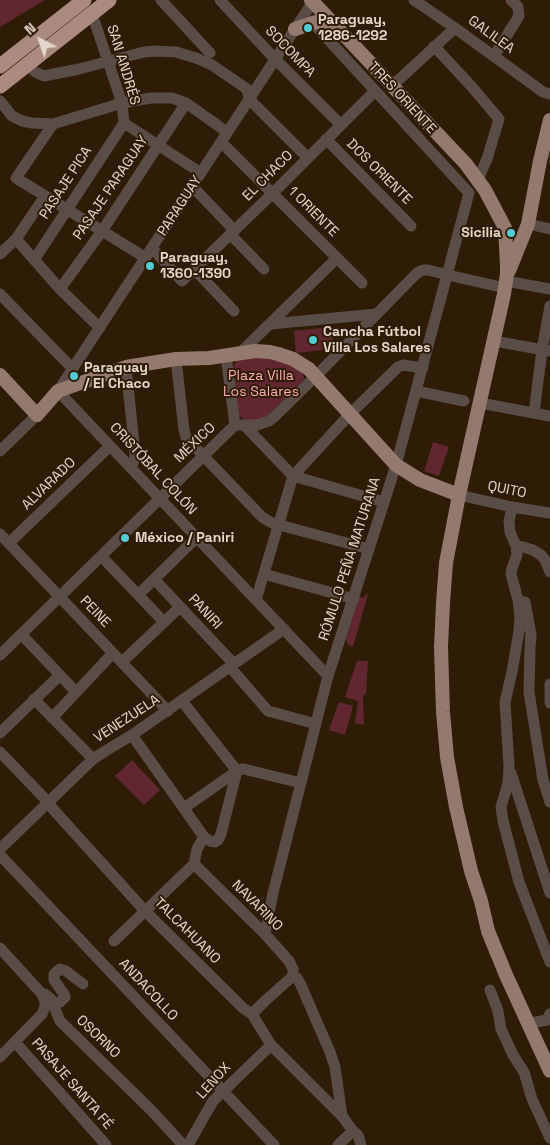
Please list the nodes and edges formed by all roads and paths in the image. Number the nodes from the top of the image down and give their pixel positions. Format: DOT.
graph roads {
  1 [pos="83,0"];
  2 [pos="109,0"];
  3 [pos="161,0"];
  4 [pos="220,0"];
  5 [pos="312,0"];
  6 [pos="414,0"];
  7 [pos="511,0"];
  8 [pos="92,14"];
  9 [pos="313,23"];
  10 [pos="335,26"];
  11 [pos="455,28"];
  12 [pos="295,29"];
  13 [pos="434,46"];
  14 [pos="210,53"];
  15 [pos="494,56"];
  16 [pos="275,59"];
  17 [pos="2,61"];
  18 [pos="108,61"];
  19 [pos="28,64"];
  20 [pos="0,86"];
  21 [pos="392,86"];
  22 [pos="374,91"];
  23 [pos="550,94"];
  24 [pos="249,99"];
  25 [pos="0,101"];
  26 [pos="122,103"];
  27 [pos="186,103"];
  28 [pos="550,120"];
  29 [pos="124,123"];
  30 [pos="53,124"];
  31 [pos="340,124"];
  32 [pos="224,137"];
  33 [pos="326,139"];
  34 [pos="158,145"];
  35 [pos="308,158"];
  36 [pos="545,162"];
  37 [pos="201,173"];
  38 [pos="478,180"];
  39 [pos="192,186"];
  40 [pos="273,193"];
  41 [pos="469,193"];
  42 [pos="45,196"];
  43 [pos="68,210"];
  44 [pos="528,224"];
  45 [pos="411,226"];
  46 [pos="550,229"];
  47 [pos="102,231"];
  48 [pos="232,232"];
  49 [pos="16,239"];
  50 [pos="149,253"];
  51 [pos="0,254"];
  52 [pos="337,258"];
  53 [pos="34,260"];
  54 [pos="194,269"];
  55 [pos="264,269"];
  56 [pos="448,276"];
  57 [pos="506,281"];
  58 [pos="362,283"];
  59 [pos="60,289"];
  60 [pos="550,289"];
  61 [pos="0,294"];
  62 [pos="550,306"];
  63 [pos="234,312"];
  64 [pos="377,314"];
  65 [pos="270,324"];
  66 [pos="100,328"];
  67 [pos="494,341"];
  68 [pos="546,351"];
  69 [pos="240,353"];
  70 [pos="226,356"];
  71 [pos="176,359"];
  72 [pos="126,367"];
  73 [pos="423,368"];
  74 [pos="73,369"];
  75 [pos="0,375"];
  76 [pos="316,376"];
  77 [pos="416,391"];
  78 [pos="58,392"];
  79 [pos="464,401"];
  80 [pos="480,403"];
  81 [pos="534,413"];
  82 [pos="350,414"];
  83 [pos="37,415"];
  84 [pos="550,416"];
  85 [pos="240,425"];
  86 [pos="110,446"];
  87 [pos="0,451"];
  88 [pos="203,456"];
  89 [pos="396,465"];
  90 [pos="131,468"];
  91 [pos="293,476"];
  92 [pos="459,495"];
  93 [pos="160,498"];
  94 [pos="384,502"];
  95 [pos="512,507"];
  96 [pos="550,513"];
  97 [pos="278,525"];
  98 [pos="0,534"];
  99 [pos="197,538"];
  100 [pos="8,543"];
  101 [pos="516,546"];
  102 [pos="369,549"];
  103 [pos="101,556"];
  104 [pos="550,572"];
  105 [pos="264,574"];
  106 [pos="512,578"];
  107 [pos="154,580"];
  108 [pos="138,595"];
  109 [pos="59,596"];
  110 [pos="354,598"];
  111 [pos="256,600"];
  112 [pos="180,606"];
  113 [pos="164,622"];
  114 [pos="284,630"];
  115 [pos="21,634"];
  116 [pos="3,647"];
  117 [pos="114,653"];
  118 [pos="122,662"];
  119 [pos="232,666"];
  120 [pos="60,675"];
  121 [pos="328,676"];
  122 [pos="550,684"];
  123 [pos="76,692"];
  124 [pos="34,700"];
  125 [pos="182,701"];
  126 [pos="550,703"];
  127 [pos="168,710"];
  128 [pos="52,718"];
  129 [pos="316,724"];
  130 [pos="0,733"];
  131 [pos="132,735"];
  132 [pos="0,752"];
  133 [pos="93,759"];
  134 [pos="509,766"];
  135 [pos="237,771"];
  136 [pos="300,783"];
  137 [pos="550,802"];
  138 [pos="49,803"];
  139 [pos="184,808"];
  140 [pos="204,837"];
  141 [pos="0,849"];
  142 [pos="0,855"];
  143 [pos="194,864"];
  144 [pos="550,893"];
  145 [pos="481,901"];
  146 [pos="145,911"];
  147 [pos="265,934"];
  148 [pos="114,941"];
  149 [pos="0,948"];
  150 [pos="550,962"];
  151 [pos="293,976"];
  152 [pos="82,984"];
  153 [pos="490,990"];
  154 [pos="42,994"];
  155 [pos="53,1005"];
  156 [pos="252,1014"];
  157 [pos="550,1014"];
  158 [pos="536,1022"];
  159 [pos="15,1042"];
  160 [pos="272,1045"];
  161 [pos="550,1053"];
  162 [pos="0,1057"];
  163 [pos="550,1071"];
  164 [pos="223,1092"];
  165 [pos="342,1116"];
  166 [pos="352,1131"];
  167 [pos="550,1138"];
  168 [pos="106,1145"];
  169 [pos="183,1145"];
  170 [pos="188,1145"];
  171 [pos="274,1145"];
  172 [pos="338,1145"];
  173 [pos="361,1145"];
  1 -- 17 [label="highway"];
  2 -- 8 [label="highway"];
  3 -- 14 [label="street"];
  4 -- 16 [label="street, SOCOMPA"];
  5 -- 10 [label="main road"];
  5 -- 12 [label="street, PARAGUAY"];
  6 -- 11 [label="street, GALILEA"];
  7 -- 15 [label="street"];
  8 -- 18 [label="street, SAN ANDRÉS"];
  8 -- 19 [label="highway"];
  9 -- 10 [label="main road"];
  9 -- 12 [label="main road"];
  9 -- 22 [label="street, TRES ORIENTE"];
  10 -- 21 [label="main road"];
  11 -- 13 [label="street"];
  11 -- 15 [label="street, GALILEA"];
  12 -- 16 [label="street, PARAGUAY"];
  13 -- 21 [label="street"];
  13 -- 38 [label="street"];
  15 -- 23 [label="street, GALILEA"];
  16 -- 24 [label="street, PARAGUAY"];
  16 -- 31 [label="street, SOCOMPA"];
  18 -- 19 [label="street"];
  18 -- 24 [label="street"];
  18 -- 26 [label="street, SAN ANDRÉS"];
  19 -- 20 [label="highway"];
  21 -- 38 [label="main road"];
  22 -- 31 [label="street, EL CHACO"];
  22 -- 41 [label="street, TRES ORIENTE"];
  24 -- 32 [label="street, PARAGUAY"];
  24 -- 35 [label="street"];
  25 -- 30 [label="street"];
  26 -- 27 [label="street"];
  26 -- 29 [label="street, SAN ANDRÉS"];
  26 -- 30 [label="street"];
  27 -- 32 [label="street, 1 ORIENTE"];
  27 -- 34 [label="street, PASAJE PARAGUAY"];
  28 -- 36 [label="main road"];
  29 -- 34 [label="street, SAN ANDRÉS"];
  29 -- 43 [label="street, PASAJE PICA"];
  30 -- 42 [label="street"];
  31 -- 33 [label="street, EL CHACO"];
  32 -- 37 [label="street, PARAGUAY"];
  32 -- 40 [label="street, 1 ORIENTE"];
  33 -- 35 [label="street, EL CHACO"];
  33 -- 45 [label="street, DOS ORIENTE"];
  34 -- 37 [label="street, SAN ANDRÉS"];
  34 -- 47 [label="street, PASAJE PARAGUAY"];
  35 -- 40 [label="street, EL CHACO"];
  36 -- 44 [label="main road"];
  37 -- 39 [label="street, PARAGUAY"];
  38 -- 57 [label="main road"];
  39 -- 48 [label="street"];
  39 -- 50 [label="street, PARAGUAY"];
  40 -- 48 [label="street, EL CHACO"];
  40 -- 52 [label="street, 1 ORIENTE"];
  41 -- 56 [label="street, RÓMULO PEÑA MATURANA"];
  42 -- 43 [label="street"];
  42 -- 49 [label="street, PASAJE PICA"];
  43 -- 47 [label="street"];
  43 -- 53 [label="street, PASAJE PICA"];
  44 -- 46 [label="street"];
  44 -- 57 [label="main road"];
  47 -- 50 [label="street"];
  47 -- 59 [label="street, PASAJE PARAGUAY"];
  48 -- 54 [label="street, EL CHACO"];
  48 -- 55 [label="street"];
  49 -- 51 [label="street, PASAJE PICA"];
  49 -- 53 [label="street"];
  50 -- 54 [label="street, EL CHACO"];
  50 -- 66 [label="street, PARAGUAY"];
  52 -- 58 [label="street, 1 ORIENTE"];
  52 -- 65 [label="street"];
  53 -- 59 [label="street"];
  54 -- 63 [label="street"];
  56 -- 57 [label="street"];
  56 -- 64 [label="street"];
  56 -- 73 [label="street, RÓMULO PEÑA MATURANA"];
  57 -- 60 [label="street"];
  57 -- 67 [label="main road"];
  59 -- 66 [label="street"];
  61 -- 74 [label="street"];
  62 -- 68 [label="street"];
  64 -- 65 [label="street"];
  64 -- 76 [label="street"];
  65 -- 69 [label="street"];
  66 -- 74 [label="street, PARAGUAY"];
  67 -- 68 [label="street"];
  67 -- 80 [label="main road"];
  68 -- 81 [label="street"];
  69 -- 70 [label="main road"];
  69 -- 76 [label="main road"];
  70 -- 71 [label="main road"];
  70 -- 85 [label="street"];
  71 -- 72 [label="main road"];
  71 -- 88 [label="street"];
  72 -- 78 [label="main road"];
  72 -- 90 [label="street"];
  73 -- 77 [label="street, RÓMULO PEÑA MATURANA"];
  73 -- 82 [label="street"];
  74 -- 78 [label="street, PARAGUAY"];
  75 -- 83 [label="main road"];
  76 -- 82 [label="main road"];
  76 -- 85 [label="street"];
  77 -- 79 [label="street"];
  77 -- 89 [label="street, RÓMULO PEÑA MATURANA"];
  78 -- 83 [label="main road, PARAGUAY"];
  78 -- 86 [label="street, CRISTÓBAL COLÓN"];
  80 -- 81 [label="street"];
  80 -- 92 [label="main road"];
  81 -- 84 [label="street"];
  82 -- 89 [label="main road"];
  82 -- 91 [label="street"];
  83 -- 87 [label="street, PARAGUAY"];
  85 -- 88 [label="street, MÉXICO"];
  85 -- 91 [label="street"];
  86 -- 90 [label="street, CRISTÓBAL COLÓN"];
  86 -- 100 [label="street, ALVARADO"];
  88 -- 93 [label="street, MÉXICO"];
  88 -- 97 [label="street"];
  89 -- 92 [label="main road"];
  89 -- 94 [label="street, RÓMULO PEÑA MATURANA"];
  90 -- 93 [label="street, CRISTÓBAL COLÓN"];
  91 -- 94 [label="street"];
  91 -- 97 [label="street"];
  92 -- 95 [label="street, QUITO"];
  92 -- 145 [label="main road"];
  93 -- 99 [label="street, CRISTÓBAL COLÓN"];
  93 -- 103 [label="street, MÉXICO"];
  94 -- 102 [label="street, RÓMULO PEÑA MATURANA"];
  95 -- 96 [label="street, QUITO"];
  95 -- 101 [label="street"];
  97 -- 102 [label="street"];
  97 -- 105 [label="street"];
  98 -- 100 [label="street, PEINE"];
  99 -- 107 [label="street"];
  99 -- 111 [label="street, CRISTÓBAL COLÓN"];
  100 -- 109 [label="street, PEINE"];
  101 -- 104 [label="street"];
  101 -- 106 [label="street"];
  102 -- 110 [label="street, RÓMULO PEÑA MATURANA"];
  103 -- 108 [label="street"];
  103 -- 109 [label="street, MÉXICO"];
  105 -- 110 [label="street"];
  105 -- 111 [label="street"];
  106 -- 134 [label="street"];
  106 -- 137 [label="street"];
  107 -- 108 [label="street"];
  107 -- 112 [label="street, PANIRI"];
  108 -- 113 [label="street"];
  109 -- 115 [label="street, MÉXICO"];
  109 -- 117 [label="street, PEINE"];
  110 -- 121 [label="street, RÓMULO PEÑA MATURANA"];
  111 -- 114 [label="street, CRISTÓBAL COLÓN"];
  112 -- 113 [label="street"];
  112 -- 119 [label="street, PANIRI"];
  113 -- 118 [label="street"];
  114 -- 119 [label="street, VENEZUELA"];
  114 -- 121 [label="street, CRISTÓBAL COLÓN"];
  115 -- 116 [label="street, MÉXICO"];
  115 -- 120 [label="street"];
  117 -- 118 [label="street, PEINE"];
  117 -- 123 [label="street"];
  118 -- 127 [label="street, PEINE"];
  119 -- 125 [label="street, VENEZUELA"];
  119 -- 129 [label="street, PANIRI"];
  120 -- 123 [label="street"];
  120 -- 124 [label="street"];
  121 -- 129 [label="street, RÓMULO PEÑA MATURANA"];
  122 -- 126 [label="street"];
  123 -- 128 [label="street"];
  124 -- 128 [label="street"];
  124 -- 130 [label="street"];
  125 -- 127 [label="street, VENEZUELA"];
  125 -- 135 [label="street"];
  127 -- 131 [label="street, VENEZUELA"];
  128 -- 133 [label="street"];
  129 -- 136 [label="street, RÓMULO PEÑA MATURANA"];
  131 -- 133 [label="street, VENEZUELA"];
  131 -- 139 [label="street"];
  132 -- 138 [label="street, TALCAHUANO"];
  133 -- 138 [label="street, VENEZUELA"];
  134 -- 144 [label="street"];
  134 -- 150 [label="street"];
  135 -- 136 [label="street"];
  135 -- 139 [label="street"];
  135 -- 140 [label="street"];
  136 -- 147 [label="street, RÓMULO PEÑA MATURANA"];
  138 -- 141 [label="street, VENEZUELA"];
  138 -- 146 [label="street, TALCAHUANO"];
  139 -- 140 [label="street"];
  140 -- 143 [label="street"];
  142 -- 164 [label="street, ANDACOLLO"];
  143 -- 146 [label="street"];
  143 -- 147 [label="street, NAVARINO"];
  145 -- 158 [label="main road"];
  145 -- 163 [label="main road"];
  146 -- 148 [label="street"];
  146 -- 156 [label="street, TALCAHUANO"];
  147 -- 151 [label="street, NAVARINO"];
  149 -- 154 [label="street, OSORNO"];
  151 -- 156 [label="street"];
  151 -- 165 [label="street, NAVARINO"];
  152 -- 155 [label="street"];
  153 -- 167 [label="street"];
  154 -- 155 [label="street, OSORNO"];
  154 -- 159 [label="street"];
  155 -- 169 [label="street, OSORNO"];
  156 -- 160 [label="street, TALCAHUANO"];
  157 -- 158 [label="street"];
  158 -- 161 [label="main road"];
  159 -- 162 [label="street"];
  159 -- 168 [label="street, PASAJE SANTA FÉ"];
  160 -- 164 [label="street, LENOX"];
  160 -- 165 [label="street, TALCAHUANO"];
  164 -- 170 [label="street, LENOX"];
  164 -- 171 [label="street, ANDACOLLO"];
  165 -- 166 [label="street, TALCAHUANO"];
  166 -- 172 [label="street"];
  166 -- 173 [label="street"];
}
